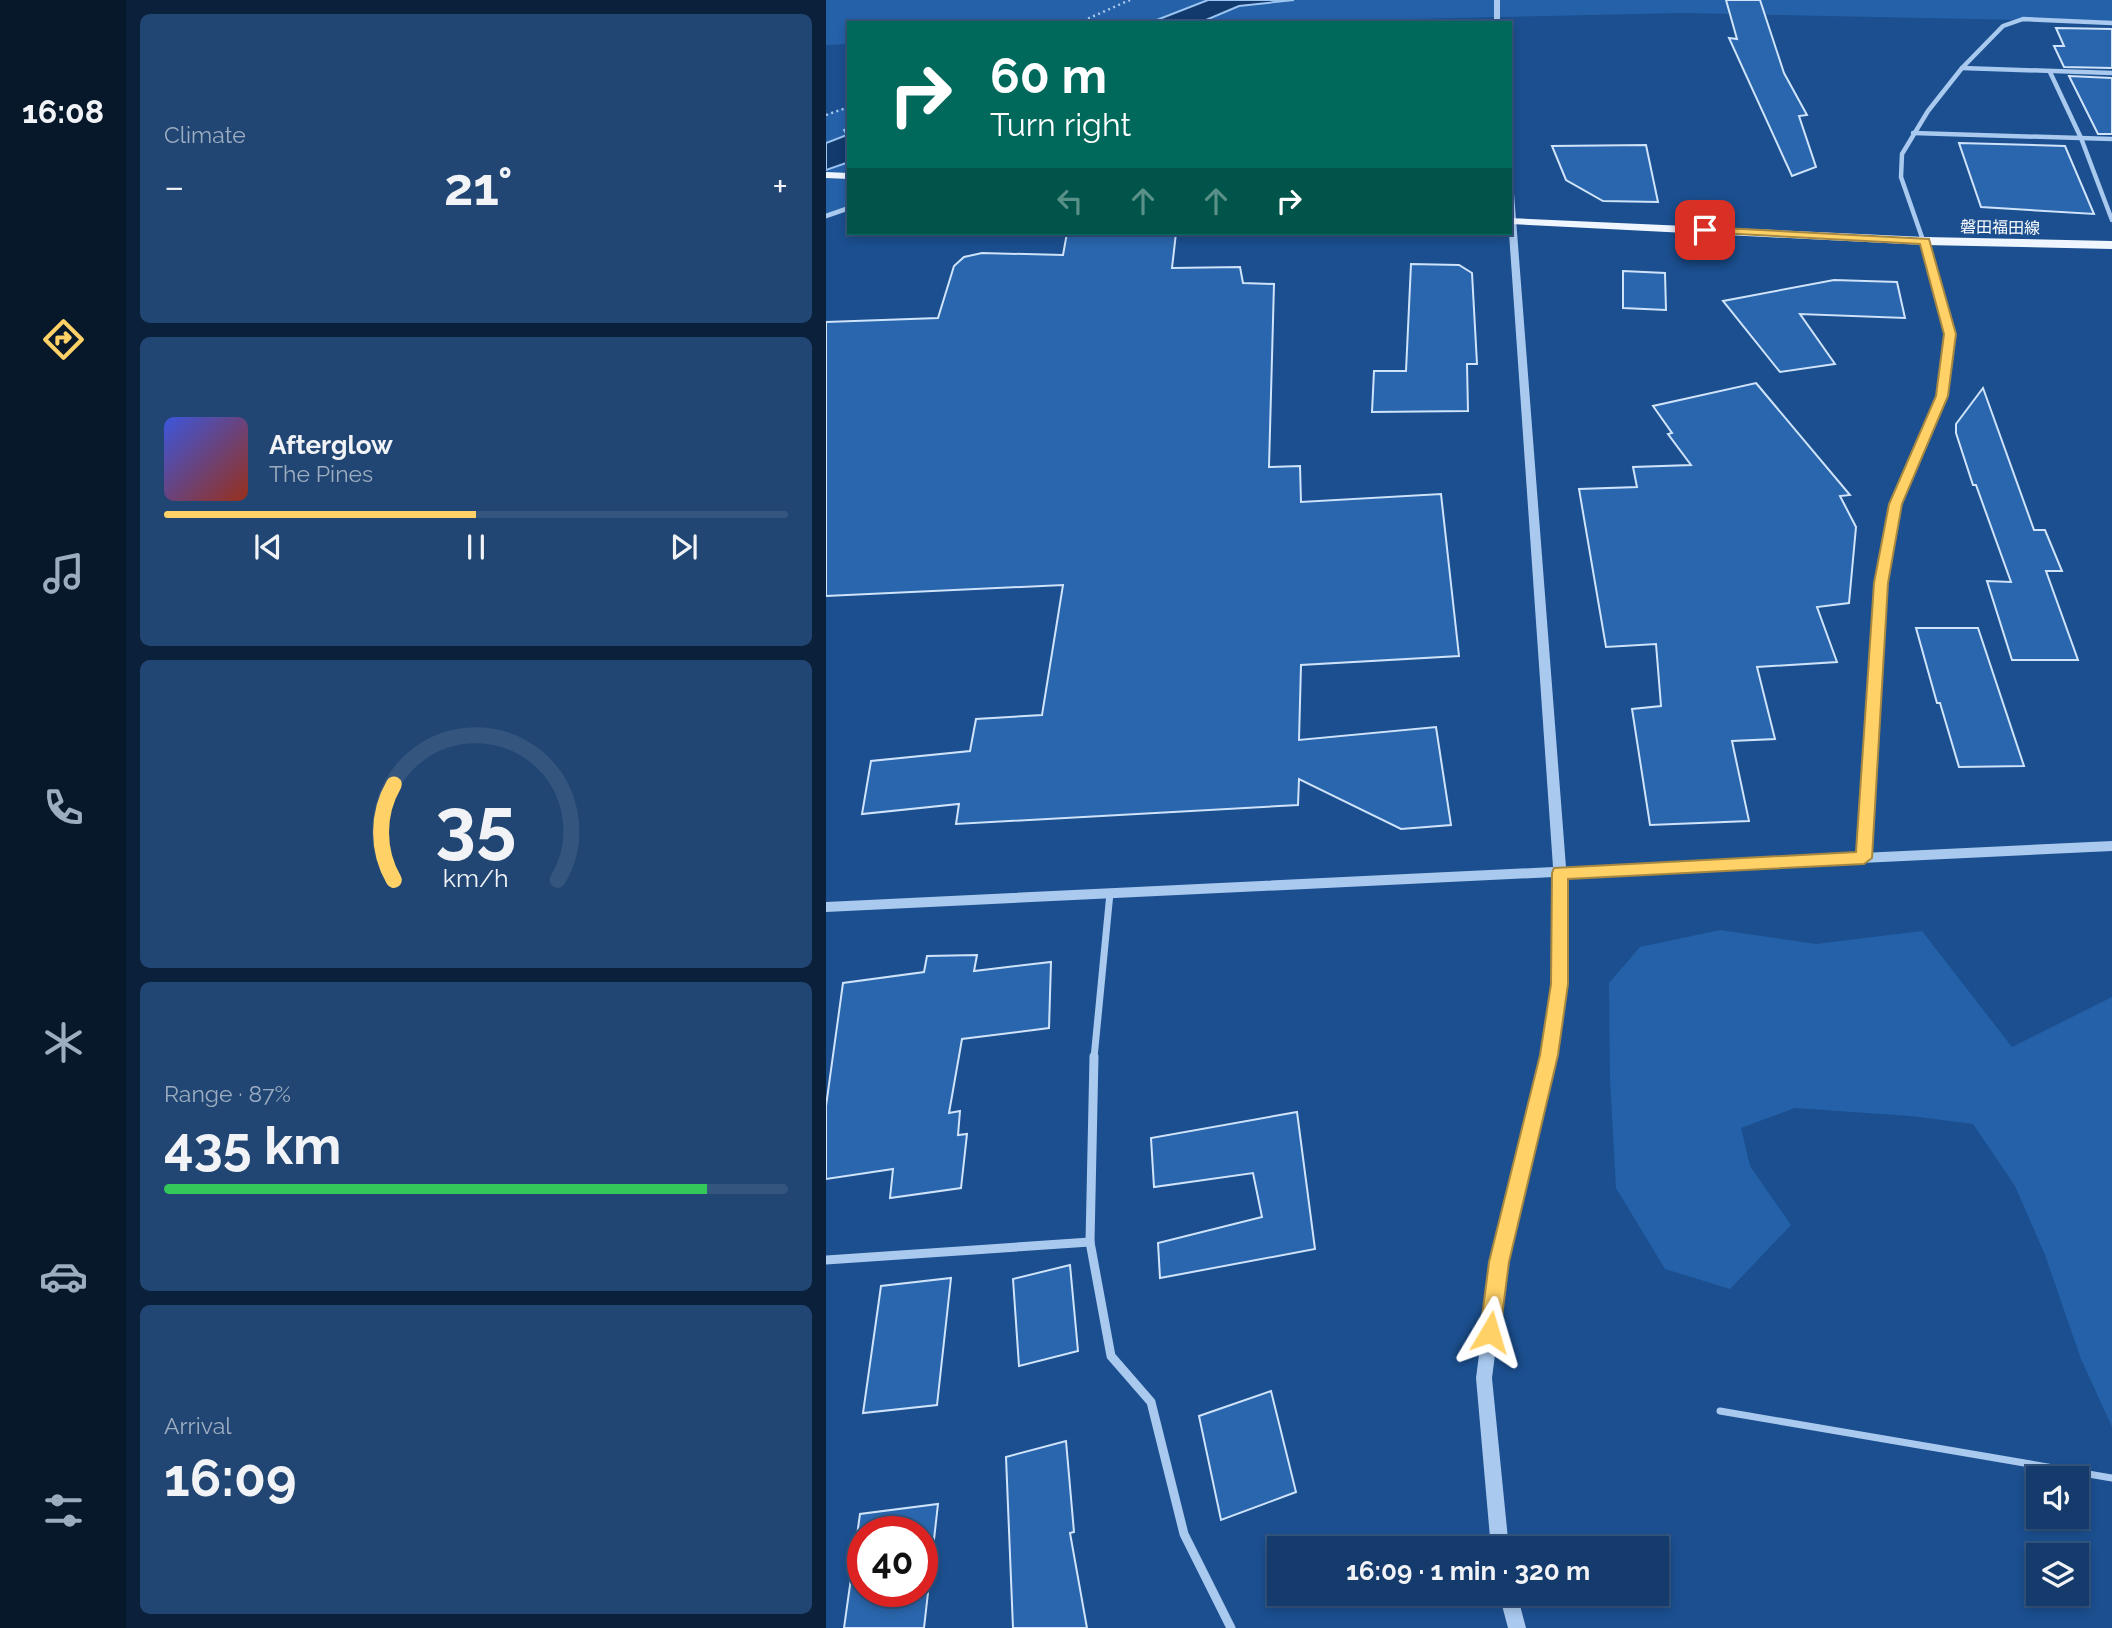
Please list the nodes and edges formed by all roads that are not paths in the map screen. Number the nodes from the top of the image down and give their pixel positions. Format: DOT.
graph roads {
  1 [pos="1497,0"];
  2 [pos="1497,21"];
  3 [pos="2112,23"];
  4 [pos="1962,68"];
  5 [pos="2050,72"];
  6 [pos="2112,73"];
  7 [pos="1913,133"];
  8 [pos="2081,138"];
  9 [pos="2112,139"];
  10 [pos="826,174"];
  11 [pos="847,176"];
  12 [pos="847,209"];
  13 [pos="826,216"];
  14 [pos="2112,220"];
  15 [pos="1512,221"];
  16 [pos="1512,234"];
  17 [pos="1925,241"];
  18 [pos="2112,245"];
  19 [pos="2112,846"];
  20 [pos="1864,858"];
  21 [pos="1560,873"];
  22 [pos="1110,893"];
  23 [pos="826,907"];
  24 [pos="1090,1242"];
  25 [pos="826,1260"];
  26 [pos="1720,1411"];
  27 [pos="2112,1478"];
  28 [pos="1499,1536"];
  29 [pos="1511,1606"];
  30 [pos="1231,1628"];
  31 [pos="1517,1628"];
  1 -- 2 [label="street"];
  3 -- 4 [label="street"];
  4 -- 5 [label="street"];
  4 -- 7 [label="street"];
  5 -- 6 [label="street"];
  5 -- 8 [label="street"];
  7 -- 8 [label="street"];
  7 -- 17 [label="street"];
  8 -- 9 [label="street"];
  8 -- 14 [label="street"];
  10 -- 11 [label="main road"];
  12 -- 13 [label="street"];
  15 -- 17 [label="main road, 磐田福田線"];
  16 -- 21 [label="street"];
  17 -- 18 [label="main road, 磐田福田線"];
  17 -- 20 [label="street"];
  19 -- 20 [label="street"];
  20 -- 21 [label="street"];
  21 -- 22 [label="street"];
  21 -- 28 [label="street"];
  22 -- 23 [label="street"];
  22 -- 24 [label="street"];
  24 -- 25 [label="street"];
  24 -- 30 [label="street"];
  26 -- 27 [label="lane"];
  29 -- 31 [label="street"];
}
